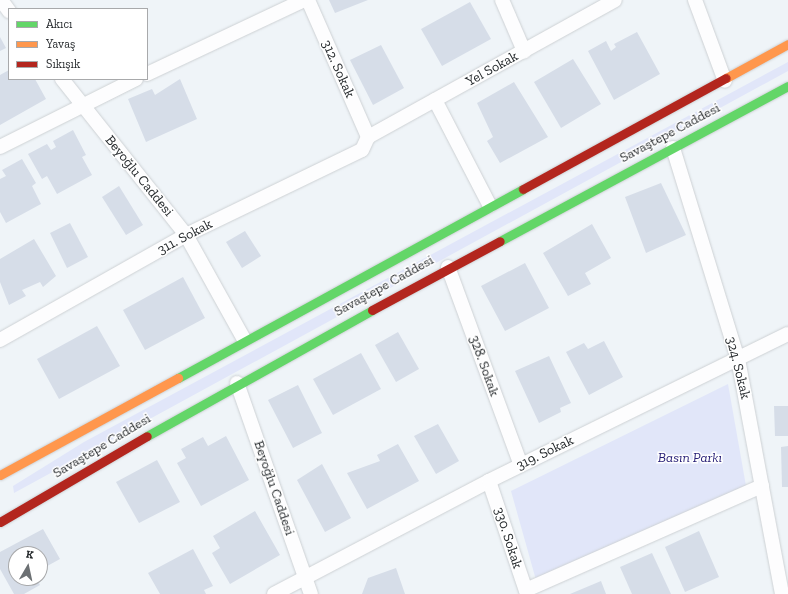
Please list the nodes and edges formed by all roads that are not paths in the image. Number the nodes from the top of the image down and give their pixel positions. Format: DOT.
graph roads {
  1 [pos="1,0"];
  2 [pos="304,0"];
  3 [pos="308,0"];
  4 [pos="502,0"];
  5 [pos="615,0"];
  6 [pos="695,0"];
  7 [pos="8,10"];
  8 [pos="788,44"];
  9 [pos="524,51"];
  10 [pos="148,74"];
  11 [pos="63,80"];
  12 [pos="134,80"];
  13 [pos="725,81"];
  14 [pos="788,86"];
  15 [pos="436,100"];
  16 [pos="82,104"];
  17 [pos="368,137"];
  18 [pos="0,147"];
  19 [pos="673,148"];
  20 [pos="490,206"];
  21 [pos="186,235"];
  22 [pos="448,267"];
  23 [pos="788,334"];
  24 [pos="0,340"];
  25 [pos="244,340"];
  26 [pos="738,359"];
  27 [pos="237,383"];
  28 [pos="521,465"];
  29 [pos="0,475"];
  30 [pos="489,481"];
  31 [pos="762,486"];
  32 [pos="0,522"];
  33 [pos="305,577"];
  34 [pos="526,592"];
  35 [pos="274,594"];
  36 [pos="311,594"];
  37 [pos="782,594"];
  1 -- 7 [label="street"];
  2 -- 10 [label="street"];
  3 -- 17 [label="street, 312. Sokak"];
  4 -- 9 [label="street"];
  5 -- 9 [label="street, Yel Sokak"];
  6 -- 13 [label="street"];
  8 -- 13 [label="main road, Savaştepe Caddesi"];
  9 -- 15 [label="street, Yel Sokak"];
  11 -- 16 [label="street, Beyoğlu Caddesi"];
  12 -- 16 [label="street"];
  13 -- 20 [label="main road, Savaştepe Caddesi"];
  14 -- 19 [label="main road, Savaştepe Caddesi"];
  15 -- 17 [label="street, Yel Sokak"];
  15 -- 20 [label="street"];
  16 -- 18 [label="street"];
  16 -- 21 [label="street, Beyoğlu Caddesi"];
  17 -- 21 [label="street, 311. Sokak"];
  19 -- 22 [label="main road, Savaştepe Caddesi"];
  19 -- 26 [label="street, 324. Sokak"];
  20 -- 25 [label="main road, Savaştepe Caddesi"];
  21 -- 24 [label="street, 311. Sokak"];
  21 -- 25 [label="street, Beyoğlu Caddesi"];
  22 -- 27 [label="main road, Savaştepe Caddesi"];
  22 -- 28 [label="street, 328. Sokak"];
  23 -- 26 [label="street, 319. Sokak"];
  25 -- 29 [label="main road, Savaştepe Caddesi"];
  26 -- 28 [label="street, 319. Sokak"];
  26 -- 31 [label="street, 324. Sokak"];
  27 -- 32 [label="main road, Savaştepe Caddesi"];
  27 -- 33 [label="street, Beyoğlu Caddesi"];
  28 -- 30 [label="street, 319. Sokak"];
  30 -- 33 [label="street, 319. Sokak"];
  30 -- 34 [label="street, 330. Sokak"];
  31 -- 34 [label="street"];
  31 -- 37 [label="street, 324. Sokak"];
  33 -- 35 [label="street, 319. Sokak"];
  33 -- 36 [label="street, Beyoğlu Caddesi"];
}
